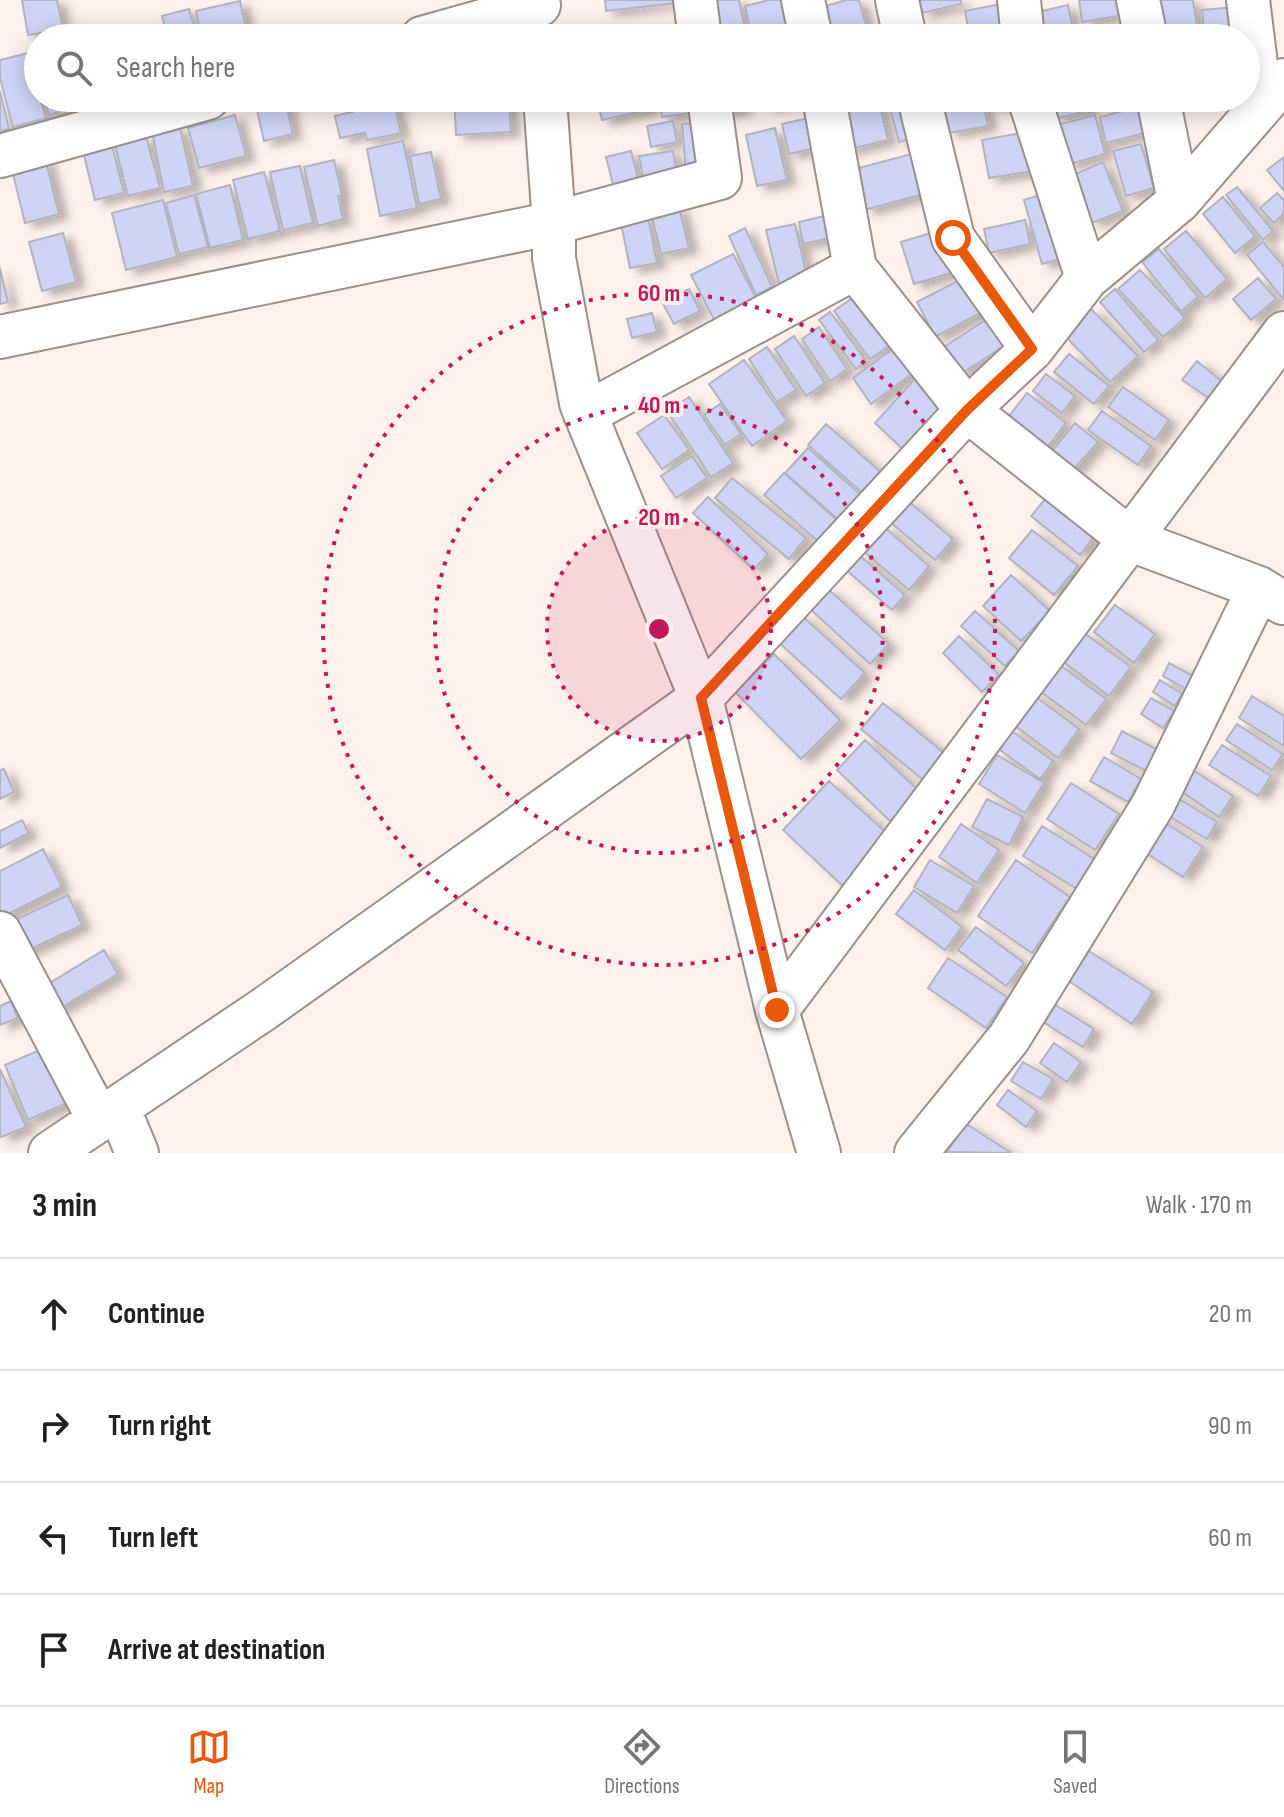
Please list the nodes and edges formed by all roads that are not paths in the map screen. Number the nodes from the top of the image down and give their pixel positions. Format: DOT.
graph roads {
  1 [pos="695,0"];
  2 [pos="803,0"];
  3 [pos="897,0"];
  4 [pos="1019,0"];
  5 [pos="1138,0"];
  6 [pos="1248,0"];
  7 [pos="540,14"];
  8 [pos="491,24"];
  9 [pos="698,24"];
  10 [pos="808,24"];
  11 [pos="902,24"];
  12 [pos="1022,24"];
  13 [pos="1143,24"];
  14 [pos="1255,24"];
  15 [pos="1260,44"];
  16 [pos="1273,92"];
  17 [pos="158,112"];
  18 [pos="546,112"];
  19 [pos="711,112"];
  20 [pos="827,112"];
  21 [pos="922,112"];
  22 [pos="1034,112"];
  23 [pos="1161,112"];
  24 [pos="1256,112"];
  25 [pos="0,156"];
  26 [pos="1179,201"];
  27 [pos="554,223"];
  28 [pos="855,268"];
  29 [pos="1087,278"];
  30 [pos="1284,333"];
  31 [pos="0,337"];
  32 [pos="1032,349"];
  33 [pos="967,410"];
  34 [pos="585,414"];
  35 [pos="1131,540"];
  36 [pos="1272,596"];
  37 [pos="701,698"];
  38 [pos="0,933"];
  39 [pos="777,1010"];
  40 [pos="109,1114"];
  41 [pos="50,1153"];
  42 [pos="137,1153"];
  43 [pos="819,1153"];
  44 [pos="916,1153"];
  1 -- 9 [label="street"];
  2 -- 10 [label="street"];
  3 -- 11 [label="street"];
  4 -- 12 [label="street"];
  5 -- 13 [label="street"];
  6 -- 14 [label="street"];
  7 -- 8 [label="street"];
  15 -- 16 [label="street"];
  17 -- 25 [label="street"];
  18 -- 27 [label="street"];
  19 -- 27 [label="street"];
  20 -- 28 [label="street"];
  21 -- 32 [label="street"];
  22 -- 29 [label="street"];
  23 -- 26 [label="street"];
  24 -- 26 [label="street"];
  26 -- 29 [label="street"];
  27 -- 31 [label="street"];
  27 -- 34 [label="street"];
  28 -- 33 [label="street"];
  28 -- 34 [label="street"];
  29 -- 32 [label="street"];
  30 -- 35 [label="street"];
  32 -- 33 [label="street"];
  33 -- 35 [label="street"];
  33 -- 37 [label="street"];
  34 -- 37 [label="street"];
  35 -- 36 [label="street"];
  35 -- 39 [label="street"];
  36 -- 44 [label="street"];
  37 -- 39 [label="street"];
  37 -- 40 [label="street"];
  38 -- 40 [label="street"];
  39 -- 43 [label="street"];
  40 -- 41 [label="street"];
  40 -- 42 [label="street"];
}
